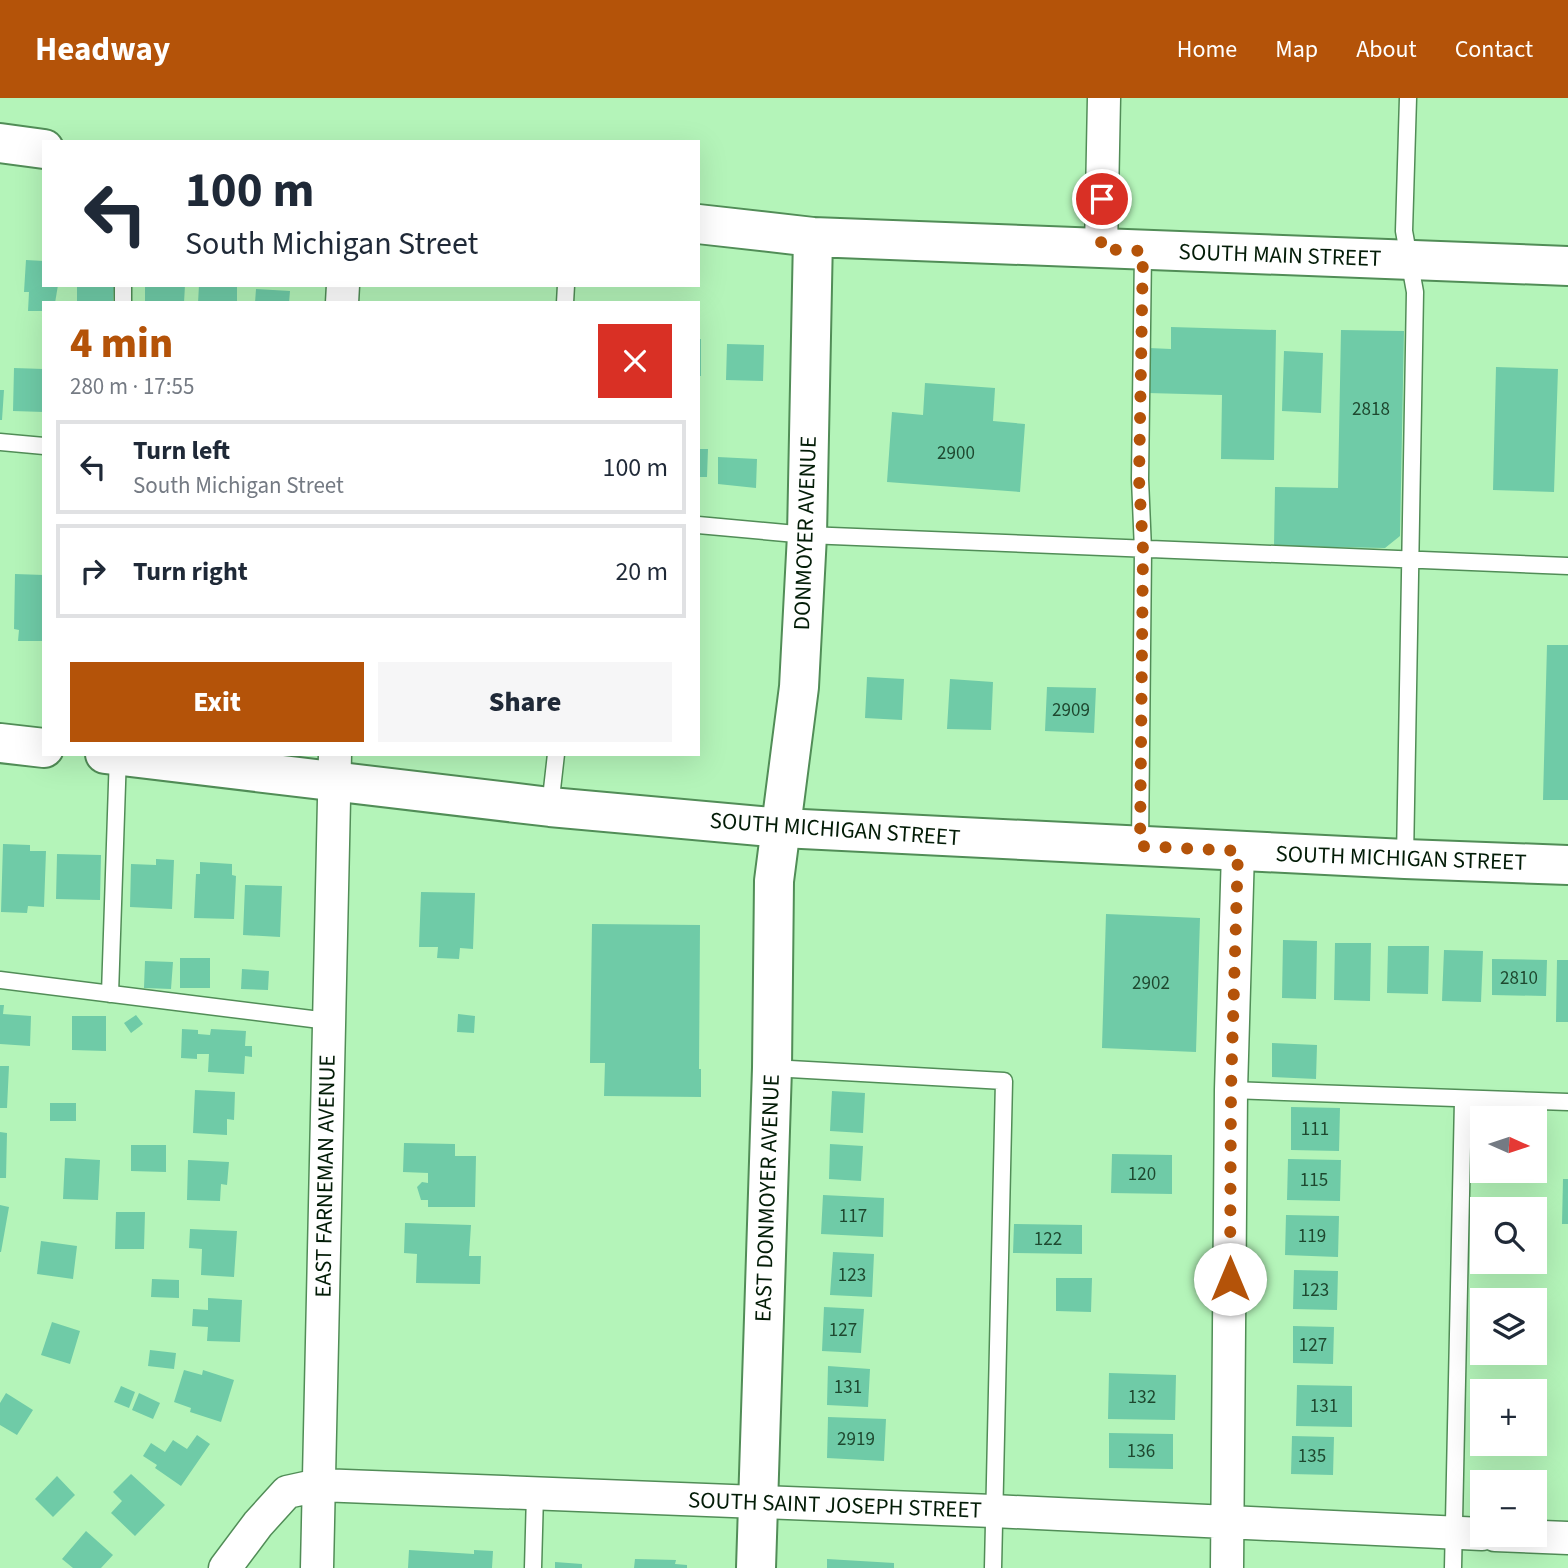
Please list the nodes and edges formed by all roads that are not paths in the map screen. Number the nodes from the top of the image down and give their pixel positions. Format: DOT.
graph roads {
  1 [pos="1104,98"];
  2 [pos="1408,98"];
  3 [pos="0,143"];
  4 [pos="42,149"];
  5 [pos="700,224"];
  6 [pos="813,237"];
  7 [pos="1101,249"];
  8 [pos="1143,251"];
  9 [pos="1409,259"];
  10 [pos="1568,266"];
  11 [pos="0,442"];
  12 [pos="42,446"];
  13 [pos="700,525"];
  14 [pos="807,535"];
  15 [pos="1143,550"];
  16 [pos="1411,559"];
  17 [pos="1568,566"];
  18 [pos="0,743"];
  19 [pos="42,748"];
  20 [pos="113,756"];
  21 [pos="129,756"];
  22 [pos="556,756"];
  23 [pos="335,769"];
  24 [pos="550,807"];
  25 [pos="782,828"];
  26 [pos="1140,846"];
  27 [pos="1238,851"];
  28 [pos="1405,859"];
  29 [pos="1568,864"];
  30 [pos="0,981"];
  31 [pos="110,994"];
  32 [pos="328,1021"];
  33 [pos="772,1068"];
  34 [pos="1231,1090"];
  35 [pos="1463,1100"];
  36 [pos="1568,1102"];
  37 [pos="319,1485"];
  38 [pos="535,1494"];
  39 [pos="758,1502"];
  40 [pos="993,1511"];
  41 [pos="1228,1522"];
  42 [pos="1468,1534"];
  43 [pos="1547,1537"];
  44 [pos="1568,1538"];
  45 [pos="225,1568"];
  46 [pos="317,1568"];
  47 [pos="533,1568"];
  48 [pos="756,1568"];
  49 [pos="993,1568"];
  50 [pos="1227,1568"];
  51 [pos="1453,1568"];
  1 -- 7 [label="street"];
  2 -- 9 [label="lane"];
  3 -- 4 [label="main road"];
  5 -- 6 [label="main road, SOUTH MAIN STREET"];
  6 -- 7 [label="main road, SOUTH MAIN STREET"];
  6 -- 14 [label="main road, DONMOYER AVENUE"];
  7 -- 8 [label="main road, SOUTH MAIN STREET"];
  8 -- 9 [label="main road, SOUTH MAIN STREET"];
  8 -- 15 [label="lane"];
  9 -- 10 [label="main road, SOUTH MAIN STREET"];
  9 -- 16 [label="lane"];
  11 -- 12 [label="lane"];
  13 -- 14 [label="lane"];
  14 -- 15 [label="lane"];
  14 -- 25 [label="main road, DONMOYER AVENUE"];
  15 -- 16 [label="lane"];
  15 -- 26 [label="lane"];
  16 -- 17 [label="lane"];
  16 -- 28 [label="lane"];
  18 -- 19 [label="main road"];
  20 -- 31 [label="lane"];
  21 -- 23 [label="main road, SOUTH MICHIGAN STREET"];
  22 -- 24 [label="lane"];
  23 -- 24 [label="main road, SOUTH MICHIGAN STREET"];
  23 -- 32 [label="street, EAST FARNEMAN AVENUE"];
  24 -- 25 [label="main road, SOUTH MICHIGAN STREET"];
  25 -- 26 [label="main road, SOUTH MICHIGAN STREET"];
  25 -- 33 [label="main road, EAST DONMOYER AVENUE"];
  26 -- 27 [label="main road, SOUTH MICHIGAN STREET"];
  27 -- 28 [label="main road, SOUTH MICHIGAN STREET"];
  27 -- 34 [label="street"];
  28 -- 29 [label="main road, SOUTH MICHIGAN STREET"];
  30 -- 31 [label="lane"];
  31 -- 32 [label="lane"];
  32 -- 37 [label="street, EAST FARNEMAN AVENUE"];
  33 -- 39 [label="main road, EAST DONMOYER AVENUE"];
  33 -- 40 [label="lane"];
  34 -- 35 [label="lane"];
  34 -- 41 [label="street"];
  35 -- 36 [label="lane"];
  35 -- 42 [label="lane"];
  37 -- 38 [label="street, SOUTH SAINT JOSEPH STREET"];
  37 -- 45 [label="street, SOUTH SAINT JOSEPH STREET"];
  37 -- 46 [label="street, EAST FARNEMAN AVENUE"];
  38 -- 39 [label="street, SOUTH SAINT JOSEPH STREET"];
  38 -- 47 [label="lane"];
  39 -- 40 [label="street, SOUTH SAINT JOSEPH STREET"];
  39 -- 48 [label="main road, EAST DONMOYER AVENUE"];
  40 -- 41 [label="street, SOUTH SAINT JOSEPH STREET"];
  40 -- 49 [label="lane"];
  41 -- 42 [label="street, SOUTH SAINT JOSEPH STREET"];
  41 -- 50 [label="street"];
  42 -- 51 [label="lane"];
  43 -- 44 [label="street"];
}
